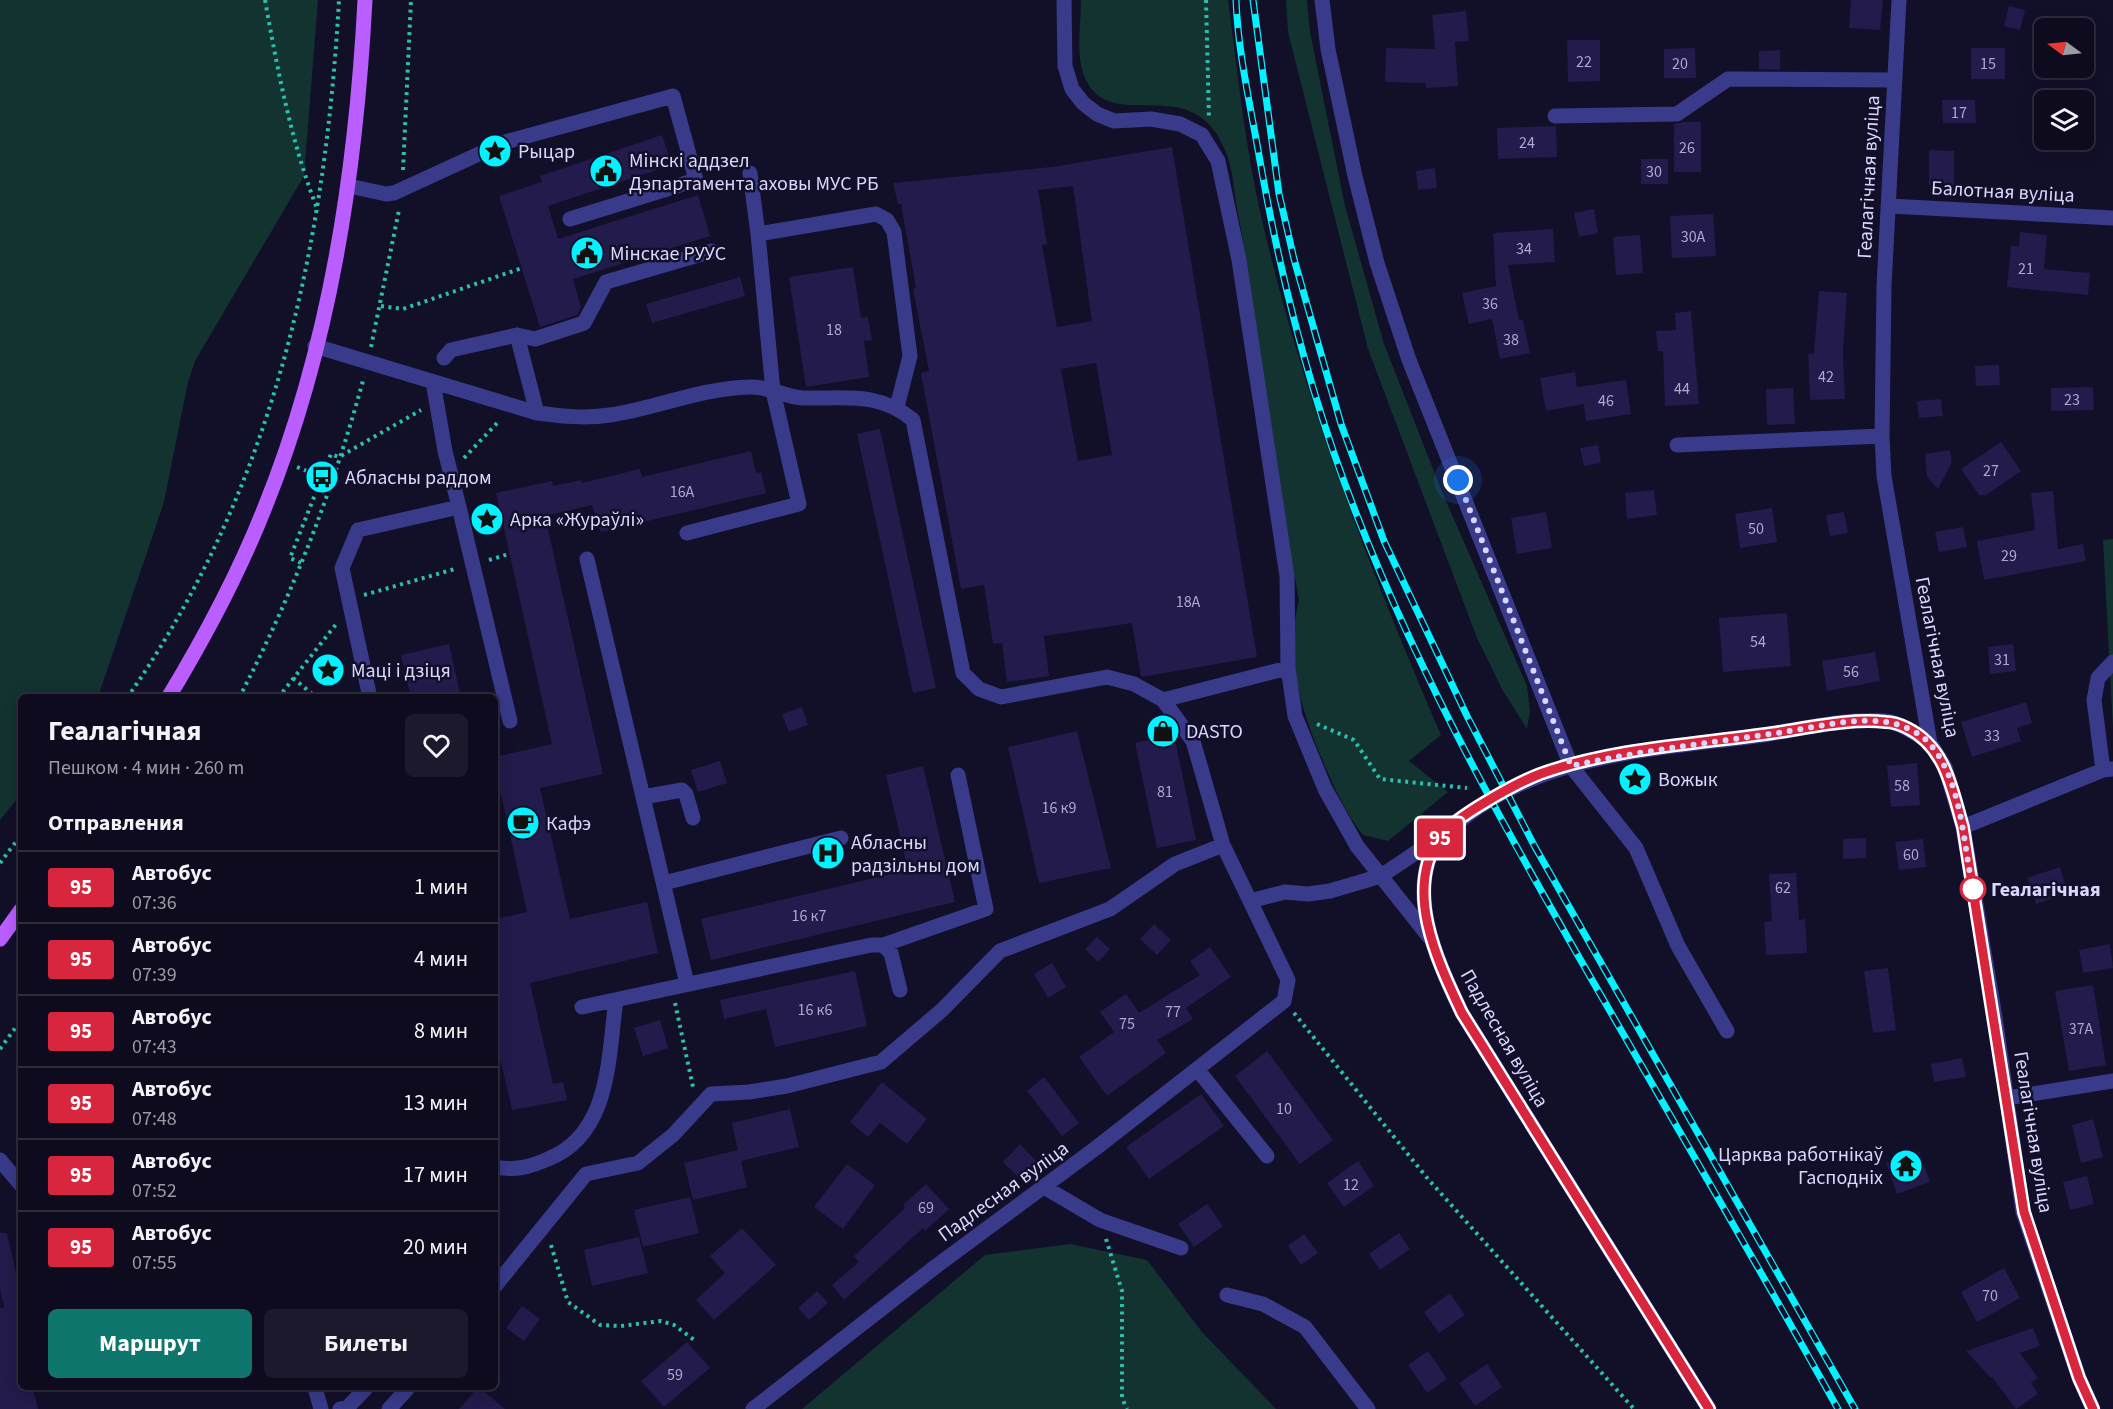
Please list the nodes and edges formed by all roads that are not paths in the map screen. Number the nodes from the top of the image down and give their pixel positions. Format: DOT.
graph roads {
  1 [pos="365,0"];
  2 [pos="1064,0"];
  3 [pos="1322,0"];
  4 [pos="1899,0"];
  5 [pos="1894,80"];
  6 [pos="1555,116"];
  7 [pos="750,173"];
  8 [pos="349,186"];
  9 [pos="1890,206"];
  10 [pos="2113,218"];
  11 [pos="570,219"];
  12 [pos="758,234"];
  13 [pos="712,251"];
  14 [pos="517,335"];
  15 [pos="315,346"];
  16 [pos="444,358"];
  17 [pos="433,382"];
  18 [pos="773,391"];
  19 [pos="897,407"];
  20 [pos="537,413"];
  21 [pos="1882,436"];
  22 [pos="1677,445"];
  23 [pos="459,507"];
  24 [pos="687,533"];
  25 [pos="587,559"];
  26 [pos="2113,662"];
  27 [pos="1288,668"];
  28 [pos="170,694"];
  29 [pos="369,694"];
  30 [pos="1163,700"];
  31 [pos="510,721"];
  32 [pos="1930,743"];
  33 [pos="1571,766"];
  34 [pos="2108,769"];
  35 [pos="958,775"];
  36 [pos="643,797"];
  37 [pos="693,818"];
  38 [pos="1963,827"];
  39 [pos="1441,836"];
  40 [pos="841,838"];
  41 [pos="1223,845"];
  42 [pos="1381,876"];
  43 [pos="664,883"];
  44 [pos="1250,901"];
  45 [pos="18,914"];
  46 [pos="0,939"];
  47 [pos="1430,939"];
  48 [pos="883,945"];
  49 [pos="687,984"];
  50 [pos="900,990"];
  51 [pos="616,1000"];
  52 [pos="582,1007"];
  53 [pos="1727,1031"];
  54 [pos="1197,1069"];
  55 [pos="2113,1081"];
  56 [pos="2007,1098"];
  57 [pos="1267,1156"];
  58 [pos="0,1160"];
  59 [pos="498,1167"];
  60 [pos="18,1181"];
  61 [pos="1044,1187"];
  62 [pos="1181,1248"];
  63 [pos="498,1282"];
  64 [pos="1227,1295"];
  65 [pos="316,1390"];
  66 [pos="364,1390"];
  67 [pos="406,1390"];
  68 [pos="321,1409"];
  69 [pos="340,1409"];
  70 [pos="389,1409"];
  71 [pos="753,1409"];
  72 [pos="1368,1409"];
  73 [pos="1708,1409"];
  74 [pos="2093,1409"];
  1 -- 8 [label="main road"];
  2 -- 27 [label="street"];
  3 -- 33 [label="street"];
  4 -- 5 [label="street, Геалагічная вуліца"];
  5 -- 6 [label="street"];
  5 -- 9 [label="street, Геалагічная вуліца"];
  7 -- 12 [label="street"];
  8 -- 11 [label="street"];
  8 -- 15 [label="main road"];
  9 -- 10 [label="street, Балотная вуліца"];
  9 -- 21 [label="street, Геалагічная вуліца"];
  12 -- 18 [label="street"];
  12 -- 19 [label="street"];
  13 -- 14 [label="street"];
  14 -- 16 [label="street"];
  14 -- 20 [label="street"];
  15 -- 17 [label="street"];
  15 -- 28 [label="main road"];
  17 -- 20 [label="street"];
  17 -- 23 [label="street"];
  18 -- 19 [label="street"];
  18 -- 20 [label="street"];
  18 -- 24 [label="street"];
  19 -- 30 [label="street"];
  21 -- 22 [label="street"];
  21 -- 32 [label="street, Геалагічная вуліца"];
  23 -- 29 [label="street"];
  23 -- 31 [label="street"];
  25 -- 36 [label="street"];
  26 -- 34 [label="street"];
  27 -- 30 [label="street"];
  27 -- 42 [label="street"];
  30 -- 41 [label="street"];
  32 -- 33 [label="street, Падлесная вуліца"];
  32 -- 38 [label="street, Геалагічная вуліца"];
  33 -- 39 [label="street, Падлесная вуліца"];
  33 -- 53 [label="street"];
  34 -- 38 [label="street"];
  35 -- 48 [label="street"];
  36 -- 37 [label="street"];
  36 -- 43 [label="street"];
  38 -- 56 [label="street, Геалагічная вуліца"];
  39 -- 42 [label="street"];
  39 -- 47 [label="street, Падлесная вуліца"];
  40 -- 43 [label="street"];
  41 -- 44 [label="street"];
  41 -- 63 [label="street"];
  42 -- 44 [label="street"];
  42 -- 47 [label="street"];
  43 -- 49 [label="street"];
  44 -- 54 [label="street, Падлесная вуліца"];
  45 -- 46 [label="main road"];
  47 -- 73 [label="street, Падлесная вуліца"];
  48 -- 49 [label="street"];
  48 -- 50 [label="street"];
  49 -- 51 [label="street"];
  51 -- 52 [label="street"];
  51 -- 59 [label="street"];
  54 -- 57 [label="street"];
  54 -- 61 [label="street, Падлесная вуліца"];
  55 -- 56 [label="street"];
  56 -- 74 [label="street, Геалагічная вуліца"];
  58 -- 60 [label="street"];
  61 -- 62 [label="street"];
  61 -- 71 [label="street, Падлесная вуліца"];
  64 -- 72 [label="street"];
  65 -- 68 [label="street"];
  66 -- 69 [label="street"];
  67 -- 70 [label="street"];
}
